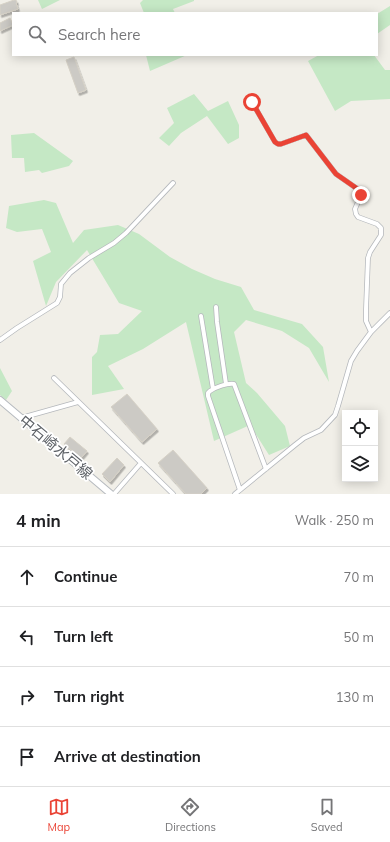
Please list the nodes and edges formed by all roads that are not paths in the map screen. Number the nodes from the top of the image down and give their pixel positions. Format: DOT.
graph roads {
  1 [pos="252,102"];
  2 [pos="173,184"];
  3 [pos="216,307"];
  4 [pos="390,313"];
  5 [pos="201,316"];
  6 [pos="371,332"];
  7 [pos="0,340"];
  8 [pos="54,378"];
  9 [pos="226,384"];
  10 [pos="213,389"];
  11 [pos="0,400"];
  12 [pos="78,402"];
  13 [pos="21,418"];
  14 [pos="141,463"];
  15 [pos="266,469"];
  16 [pos="240,490"];
  17 [pos="112,494"];
  18 [pos="173,494"];
  19 [pos="235,494"];
  1 -- 6 [label="street"];
  2 -- 7 [label="street"];
  3 -- 9 [label="street"];
  4 -- 6 [label="street"];
  5 -- 10 [label="street"];
  6 -- 15 [label="street"];
  8 -- 12 [label="street"];
  9 -- 10 [label="street"];
  9 -- 15 [label="street"];
  10 -- 16 [label="street"];
  11 -- 13 [label="main road, 中石崎水戸線"];
  12 -- 13 [label="street"];
  12 -- 14 [label="street"];
  13 -- 17 [label="main road, 中石崎水戸線"];
  14 -- 17 [label="street"];
  14 -- 18 [label="street"];
  15 -- 16 [label="street"];
  16 -- 19 [label="street"];
}
